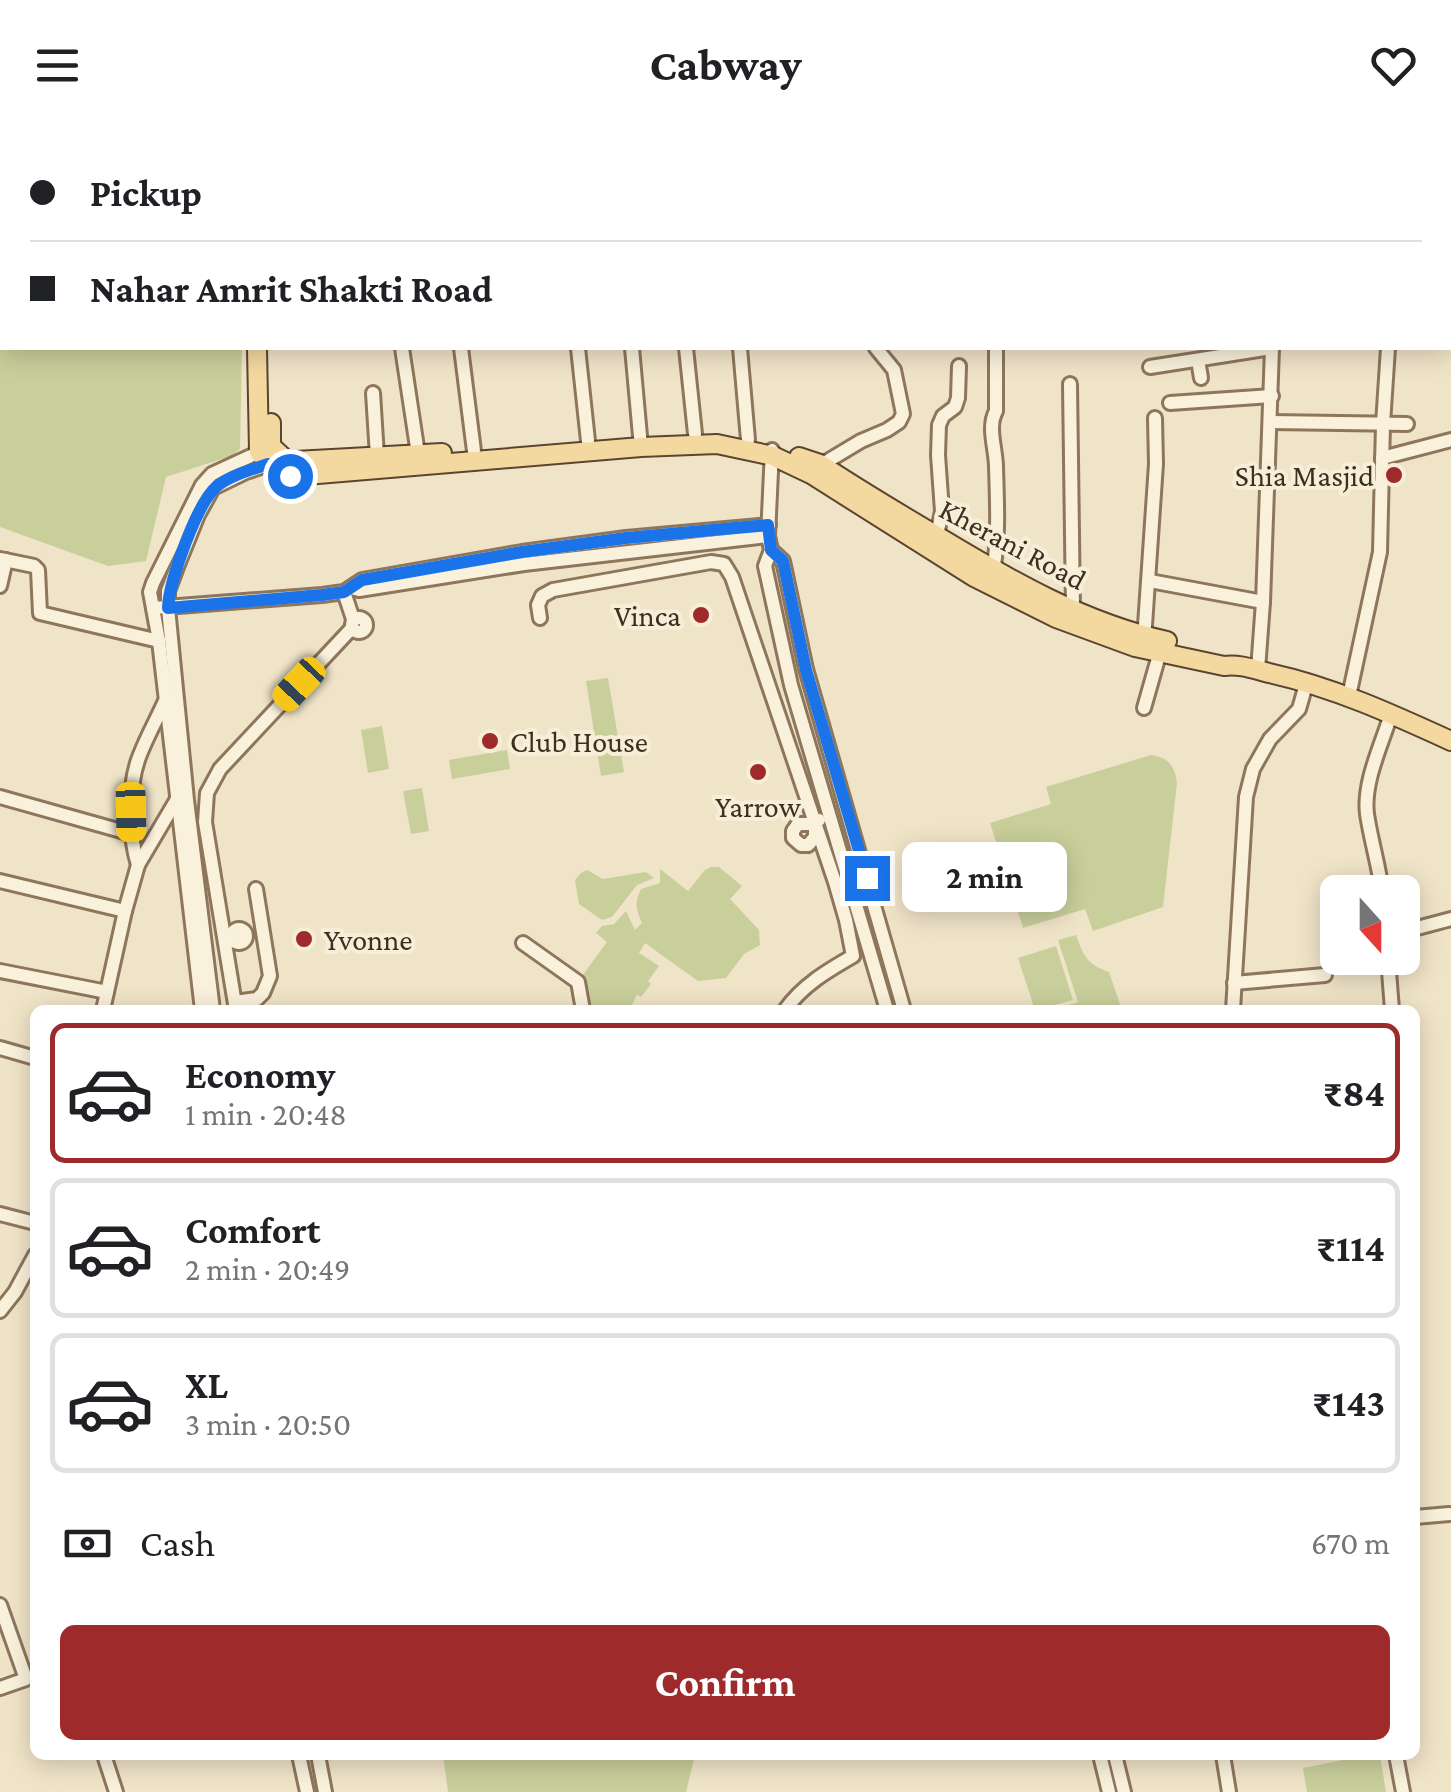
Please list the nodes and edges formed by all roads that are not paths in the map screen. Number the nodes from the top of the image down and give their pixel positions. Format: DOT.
graph roads {
  1 [pos="257,350"];
  2 [pos="269,350"];
  3 [pos="402,350"];
  4 [pos="460,350"];
  5 [pos="578,350"];
  6 [pos="632,350"];
  7 [pos="686,350"];
  8 [pos="740,350"];
  9 [pos="878,350"];
  10 [pos="996,350"];
  11 [pos="1256,350"];
  12 [pos="1268,350"];
  13 [pos="1268,350"];
  14 [pos="1388,350"];
  15 [pos="1198,360"];
  16 [pos="958,366"];
  17 [pos="1150,367"];
  18 [pos="1268,374"];
  19 [pos="1202,378"];
  20 [pos="1070,384"];
  21 [pos="373,393"];
  22 [pos="1272,396"];
  23 [pos="1170,402"];
  24 [pos="1156,418"];
  25 [pos="1271,422"];
  26 [pos="1383,424"];
  27 [pos="1407,424"];
  28 [pos="695,434"];
  29 [pos="748,440"];
  30 [pos="1451,440"];
  31 [pos="588,441"];
  32 [pos="641,442"];
  33 [pos="474,451"];
  34 [pos="772,452"];
  35 [pos="418,454"];
  36 [pos="271,455"];
  37 [pos="377,456"];
  38 [pos="1382,458"];
  39 [pos="815,469"];
  40 [pos="769,537"];
  41 [pos="936,545"];
  42 [pos="619,547"];
  43 [pos="3,560"];
  44 [pos="626,577"];
  45 [pos="991,577"];
  46 [pos="1150,581"];
  47 [pos="0,586"];
  48 [pos="352,590"];
  49 [pos="1263,602"];
  50 [pos="160,608"];
  51 [pos="1074,610"];
  52 [pos="540,618"];
  53 [pos="159,641"];
  54 [pos="1152,644"];
  55 [pos="1258,670"];
  56 [pos="1307,682"];
  57 [pos="1348,696"];
  58 [pos="166,699"];
  59 [pos="1144,708"];
  60 [pos="1391,714"];
  61 [pos="1451,741"];
  62 [pos="0,797"];
  63 [pos="176,799"];
  64 [pos="848,812"];
  65 [pos="831,821"];
  66 [pos="814,827"];
  67 [pos="132,834"];
  68 [pos="138,864"];
  69 [pos="1380,875"];
  70 [pos="0,881"];
  71 [pos="256,889"];
  72 [pos="125,911"];
  73 [pos="1451,919"];
  74 [pos="1420,927"];
  75 [pos="229,939"];
  76 [pos="522,942"];
  77 [pos="199,943"];
  78 [pos="0,971"];
  79 [pos="1320,974"];
  80 [pos="1389,975"];
  81 [pos="1234,983"];
  82 [pos="107,992"];
  83 [pos="104,1005"];
  84 [pos="202,1005"];
  85 [pos="211,1005"];
  86 [pos="235,1005"];
  87 [pos="238,1005"];
  88 [pos="582,1005"];
  89 [pos="789,1005"];
  90 [pos="885,1005"];
  91 [pos="903,1005"];
  92 [pos="1232,1005"];
  93 [pos="1392,1005"];
  94 [pos="0,1048"];
  95 [pos="30,1057"];
  96 [pos="0,1214"];
  97 [pos="30,1222"];
  98 [pos="30,1264"];
  99 [pos="0,1311"];
  100 [pos="1449,1514"];
  101 [pos="1420,1516"];
  102 [pos="0,1605"];
  103 [pos="30,1676"];
  104 [pos="0,1688"];
  105 [pos="106,1760"];
  106 [pos="300,1760"];
  107 [pos="319,1760"];
  108 [pos="1102,1760"];
  109 [pos="1115,1760"];
  110 [pos="1224,1760"];
  111 [pos="1397,1760"];
  112 [pos="1116,1791"];
  113 [pos="116,1792"];
  114 [pos="307,1792"];
  115 [pos="325,1792"];
  116 [pos="1228,1792"];
  117 [pos="1404,1792"];
  1 -- 36 [label="main road"];
  2 -- 36 [label="main road"];
  3 -- 35 [label="street"];
  4 -- 33 [label="street"];
  5 -- 31 [label="street"];
  6 -- 32 [label="street"];
  7 -- 28 [label="street"];
  8 -- 29 [label="street"];
  9 -- 39 [label="street"];
  10 -- 45 [label="street"];
  11 -- 15 [label="street"];
  12 -- 18 [label="street"];
  13 -- 22 [label="street"];
  14 -- 26 [label="street"];
  15 -- 17 [label="street"];
  15 -- 19 [label="street"];
  16 -- 41 [label="street"];
  20 -- 51 [label="street"];
  21 -- 37 [label="street"];
  22 -- 23 [label="street"];
  22 -- 25 [label="street"];
  24 -- 46 [label="street"];
  25 -- 26 [label="street"];
  25 -- 49 [label="street"];
  26 -- 27 [label="street"];
  26 -- 38 [label="street"];
  28 -- 29 [label="main road"];
  28 -- 32 [label="main road"];
  29 -- 34 [label="main road"];
  30 -- 38 [label="street"];
  31 -- 32 [label="main road"];
  31 -- 33 [label="main road"];
  32 -- 34 [label="main road"];
  32 -- 36 [label="main road"];
  33 -- 35 [label="main road"];
  34 -- 39 [label="main road, Kherani Road"];
  34 -- 40 [label="street"];
  35 -- 37 [label="main road"];
  36 -- 37 [label="main road"];
  36 -- 50 [label="street"];
  38 -- 57 [label="street"];
  39 -- 41 [label="main road, Kherani Road"];
  40 -- 42 [label="street"];
  40 -- 64 [label="street"];
  40 -- 65 [label="street"];
  41 -- 45 [label="main road, Kherani Road"];
  42 -- 44 [label="street"];
  42 -- 48 [label="street"];
  43 -- 47 [label="street"];
  43 -- 53 [label="street"];
  44 -- 52 [label="street"];
  44 -- 66 [label="street"];
  45 -- 51 [label="main road, Kherani Road"];
  45 -- 54 [label="main road, Kherani Road"];
  46 -- 49 [label="street"];
  46 -- 54 [label="street"];
  48 -- 50 [label="street"];
  48 -- 75 [label="street"];
  49 -- 55 [label="street"];
  50 -- 53 [label="street"];
  50 -- 77 [label="street"];
  51 -- 54 [label="main road, Kherani Road"];
  53 -- 58 [label="street"];
  54 -- 55 [label="main road, Kherani Road"];
  54 -- 59 [label="street"];
  55 -- 56 [label="main road, Kherani Road"];
  56 -- 57 [label="main road, Kherani Road"];
  56 -- 81 [label="street"];
  57 -- 60 [label="main road, Kherani Road"];
  58 -- 63 [label="street"];
  58 -- 67 [label="street"];
  60 -- 61 [label="main road, Kherani Road"];
  60 -- 69 [label="street"];
  62 -- 67 [label="street"];
  63 -- 68 [label="street"];
  63 -- 77 [label="street"];
  64 -- 65 [label="street"];
  64 -- 91 [label="street"];
  65 -- 66 [label="street"];
  65 -- 90 [label="street"];
  66 -- 89 [label="street"];
  67 -- 68 [label="street"];
  68 -- 72 [label="street"];
  70 -- 72 [label="street"];
  71 -- 87 [label="street"];
  72 -- 82 [label="street"];
  73 -- 74 [label="street"];
  75 -- 77 [label="street"];
  75 -- 86 [label="street"];
  76 -- 88 [label="street"];
  77 -- 84 [label="street"];
  77 -- 85 [label="street"];
  78 -- 82 [label="street"];
  79 -- 81 [label="street"];
  80 -- 93 [label="street"];
  81 -- 92 [label="street"];
  82 -- 83 [label="street"];
  94 -- 95 [label="street"];
  96 -- 97 [label="street"];
  98 -- 99 [label="street"];
  100 -- 101 [label="street"];
  102 -- 103 [label="street"];
  103 -- 104 [label="street"];
  105 -- 113 [label="street"];
  106 -- 114 [label="street"];
  107 -- 115 [label="street"];
  108 -- 112 [label="street"];
  109 -- 112 [label="street"];
  110 -- 116 [label="street"];
  111 -- 117 [label="street"];
}
